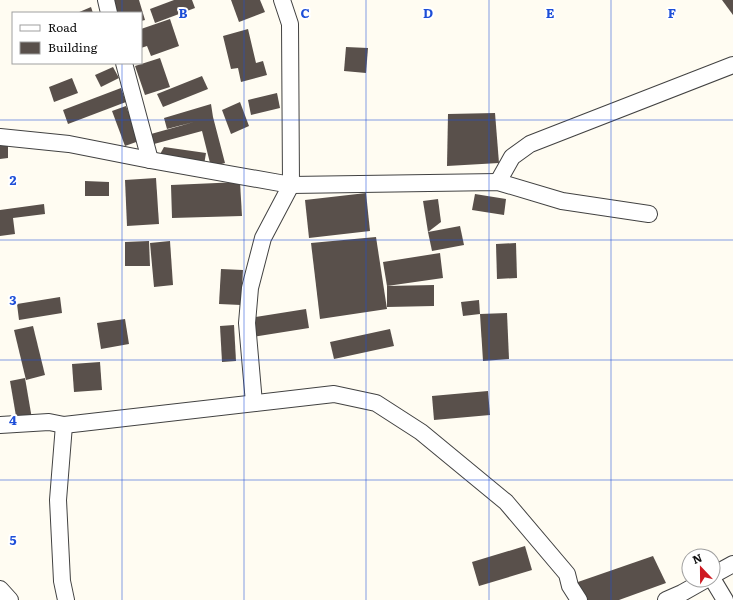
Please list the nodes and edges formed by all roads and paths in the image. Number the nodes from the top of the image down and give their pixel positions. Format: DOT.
graph roads {
  1 [pos="106,0"];
  2 [pos="282,0"];
  3 [pos="110,12"];
  4 [pos="124,64"];
  5 [pos="733,65"];
  6 [pos="0,137"];
  7 [pos="150,160"];
  8 [pos="498,182"];
  9 [pos="292,184"];
  10 [pos="648,214"];
  11 [pos="254,403"];
  12 [pos="0,425"];
  13 [pos="64,425"];
  14 [pos="733,564"];
  15 [pos="721,571"];
  16 [pos="692,588"];
  17 [pos="717,588"];
  18 [pos="0,589"];
  19 [pos="10,600"];
  20 [pos="66,600"];
  21 [pos="579,600"];
  22 [pos="666,600"];
  23 [pos="725,600"];
  1 -- 3 [label="street"];
  2 -- 9 [label="street"];
  4 -- 7 [label="street"];
  5 -- 8 [label="street"];
  6 -- 7 [label="street"];
  7 -- 9 [label="street"];
  8 -- 9 [label="street"];
  8 -- 10 [label="street"];
  9 -- 11 [label="street"];
  11 -- 13 [label="street"];
  11 -- 21 [label="street"];
  12 -- 13 [label="street"];
  13 -- 20 [label="street"];
  14 -- 15 [label="street"];
  16 -- 22 [label="street"];
  17 -- 23 [label="street"];
  18 -- 19 [label="street"];
}
